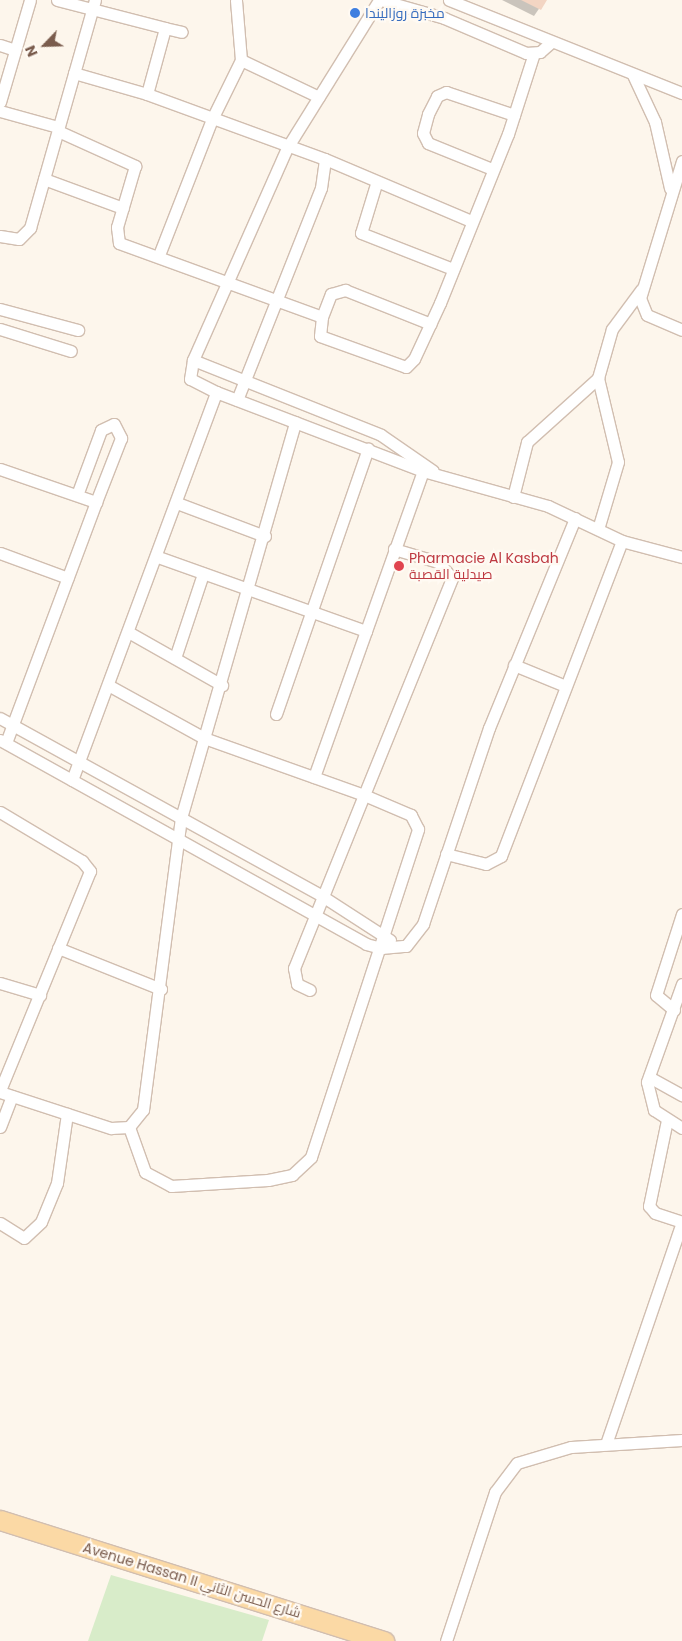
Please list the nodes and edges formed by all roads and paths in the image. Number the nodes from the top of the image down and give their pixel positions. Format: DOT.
graph roads {
  1 [pos="30,0"];
  2 [pos="57,0"];
  3 [pos="236,0"];
  4 [pos="380,0"];
  5 [pos="450,0"];
  6 [pos="94,5"];
  7 [pos="444,18"];
  8 [pos="165,28"];
  9 [pos="182,32"];
  10 [pos="550,43"];
  11 [pos="0,45"];
  12 [pos="15,50"];
  13 [pos="534,53"];
  14 [pos="241,60"];
  15 [pos="74,73"];
  16 [pos="633,75"];
  17 [pos="682,93"];
  18 [pos="147,94"];
  19 [pos="319,97"];
  20 [pos="0,102"];
  21 [pos="0,111"];
  22 [pos="514,115"];
  23 [pos="212,119"];
  24 [pos="58,129"];
  25 [pos="287,148"];
  26 [pos="325,160"];
  27 [pos="682,161"];
  28 [pos="492,169"];
  29 [pos="44,179"];
  30 [pos="376,184"];
  31 [pos="670,188"];
  32 [pos="123,208"];
  33 [pos="470,221"];
  34 [pos="0,236"];
  35 [pos="160,255"];
  36 [pos="453,269"];
  37 [pos="227,279"];
  38 [pos="641,290"];
  39 [pos="276,299"];
  40 [pos="0,309"];
  41 [pos="29,317"];
  42 [pos="322,317"];
  43 [pos="430,324"];
  44 [pos="0,330"];
  45 [pos="78,330"];
  46 [pos="682,330"];
  47 [pos="24,336"];
  48 [pos="71,351"];
  49 [pos="193,360"];
  50 [pos="598,378"];
  51 [pos="243,380"];
  52 [pos="216,392"];
  53 [pos="237,400"];
  54 [pos="295,422"];
  55 [pos="368,448"];
  56 [pos="0,470"];
  57 [pos="423,471"];
  58 [pos="438,476"];
  59 [pos="77,496"];
  60 [pos="513,496"];
  61 [pos="96,502"];
  62 [pos="177,503"];
  63 [pos="575,518"];
  64 [pos="598,529"];
  65 [pos="266,536"];
  66 [pos="622,540"];
  67 [pos="394,549"];
  68 [pos="0,553"];
  69 [pos="158,557"];
  70 [pos="682,557"];
  71 [pos="203,574"];
  72 [pos="68,578"];
  73 [pos="250,588"];
  74 [pos="313,610"];
  75 [pos="366,631"];
  76 [pos="130,633"];
  77 [pos="175,658"];
  78 [pos="514,665"];
  79 [pos="222,684"];
  80 [pos="108,685"];
  81 [pos="563,685"];
  82 [pos="276,714"];
  83 [pos="0,718"];
  84 [pos="13,725"];
  85 [pos="204,738"];
  86 [pos="3,742"];
  87 [pos="79,762"];
  88 [pos="314,777"];
  89 [pos="72,780"];
  90 [pos="364,795"];
  91 [pos="0,812"];
  92 [pos="181,818"];
  93 [pos="178,837"];
  94 [pos="446,854"];
  95 [pos="322,896"];
  96 [pos="314,913"];
  97 [pos="681,918"];
  98 [pos="386,935"];
  99 [pos="396,947"];
  100 [pos="58,948"];
  101 [pos="381,948"];
  102 [pos="0,983"];
  103 [pos="682,984"];
  104 [pos="161,989"];
  105 [pos="310,990"];
  106 [pos="40,995"];
  107 [pos="676,1015"];
  108 [pos="648,1077"];
  109 [pos="0,1091"];
  110 [pos="682,1095"];
  111 [pos="12,1096"];
  112 [pos="67,1114"];
  113 [pos="667,1120"];
  114 [pos="0,1127"];
  115 [pos="129,1127"];
  116 [pos="682,1128"];
  117 [pos="682,1222"];
  118 [pos="0,1223"];
  119 [pos="682,1440"];
  120 [pos="606,1444"];
  121 [pos="0,1520"];
  122 [pos="384,1641"];
  123 [pos="446,1641"];
  1 -- 12 [label="street"];
  2 -- 6 [label="street"];
  3 -- 14 [label="street"];
  4 -- 7 [label="street"];
  4 -- 19 [label="street"];
  5 -- 7 [label="street"];
  5 -- 10 [label="street"];
  6 -- 8 [label="street"];
  6 -- 15 [label="street"];
  7 -- 13 [label="street"];
  8 -- 9 [label="street"];
  8 -- 18 [label="street"];
  10 -- 13 [label="street"];
  10 -- 16 [label="street"];
  11 -- 12 [label="street"];
  12 -- 20 [label="street"];
  13 -- 22 [label="street"];
  14 -- 19 [label="street"];
  14 -- 23 [label="street"];
  15 -- 18 [label="street"];
  15 -- 24 [label="street"];
  16 -- 17 [label="street"];
  16 -- 31 [label="street"];
  18 -- 23 [label="street"];
  19 -- 25 [label="street"];
  21 -- 24 [label="street"];
  22 -- 28 [label="street"];
  22 -- 28 [label="street"];
  23 -- 25 [label="street"];
  23 -- 35 [label="street"];
  24 -- 29 [label="street"];
  24 -- 32 [label="street"];
  25 -- 26 [label="street"];
  25 -- 37 [label="street"];
  26 -- 30 [label="street"];
  26 -- 39 [label="street"];
  27 -- 31 [label="street"];
  28 -- 33 [label="street"];
  29 -- 32 [label="street"];
  29 -- 34 [label="street"];
  30 -- 33 [label="street"];
  30 -- 36 [label="street"];
  31 -- 38 [label="street"];
  32 -- 35 [label="street"];
  33 -- 36 [label="street"];
  35 -- 37 [label="street"];
  36 -- 43 [label="street"];
  37 -- 39 [label="street"];
  37 -- 49 [label="street"];
  38 -- 46 [label="street"];
  38 -- 50 [label="street"];
  39 -- 42 [label="street"];
  39 -- 51 [label="street"];
  40 -- 41 [label="street"];
  41 -- 45 [label="street"];
  41 -- 47 [label="street"];
  42 -- 43 [label="street"];
  42 -- 43 [label="street"];
  44 -- 47 [label="street"];
  47 -- 48 [label="street"];
  49 -- 51 [label="street"];
  49 -- 52 [label="street"];
  50 -- 60 [label="street"];
  50 -- 64 [label="street"];
  51 -- 53 [label="street"];
  51 -- 58 [label="street"];
  52 -- 53 [label="street"];
  52 -- 62 [label="street"];
  53 -- 54 [label="street"];
  54 -- 55 [label="street"];
  54 -- 65 [label="street"];
  55 -- 57 [label="street"];
  55 -- 74 [label="street"];
  56 -- 59 [label="street"];
  57 -- 58 [label="street"];
  57 -- 67 [label="street"];
  58 -- 60 [label="street"];
  59 -- 61 [label="street"];
  59 -- 61 [label="street"];
  60 -- 63 [label="street"];
  61 -- 72 [label="street"];
  62 -- 65 [label="street"];
  62 -- 69 [label="street"];
  63 -- 64 [label="street"];
  63 -- 78 [label="street"];
  64 -- 66 [label="street"];
  65 -- 73 [label="street"];
  66 -- 70 [label="street"];
  66 -- 81 [label="street"];
  67 -- 75 [label="street"];
  67 -- 90 [label="street"];
  68 -- 72 [label="street"];
  69 -- 71 [label="street"];
  69 -- 76 [label="street"];
  71 -- 73 [label="street"];
  71 -- 77 [label="street"];
  72 -- 84 [label="street"];
  73 -- 74 [label="street"];
  73 -- 79 [label="street"];
  74 -- 75 [label="street"];
  74 -- 82 [label="street"];
  75 -- 88 [label="street"];
  76 -- 77 [label="street"];
  76 -- 80 [label="street"];
  77 -- 79 [label="street"];
  78 -- 81 [label="street"];
  78 -- 94 [label="street"];
  79 -- 85 [label="street"];
  80 -- 85 [label="street"];
  80 -- 87 [label="street"];
  81 -- 94 [label="street"];
  83 -- 84 [label="street"];
  84 -- 86 [label="street"];
  84 -- 87 [label="street"];
  85 -- 88 [label="street"];
  85 -- 92 [label="street"];
  86 -- 89 [label="street"];
  87 -- 89 [label="street"];
  87 -- 92 [label="street"];
  88 -- 90 [label="street"];
  89 -- 93 [label="street"];
  90 -- 95 [label="street"];
  90 -- 98 [label="street"];
  91 -- 100 [label="street"];
  92 -- 93 [label="street"];
  92 -- 95 [label="street"];
  93 -- 96 [label="street"];
  93 -- 104 [label="street"];
  94 -- 99 [label="street"];
  95 -- 96 [label="street"];
  95 -- 98 [label="street"];
  96 -- 101 [label="street"];
  96 -- 105 [label="street"];
  97 -- 107 [label="street"];
  98 -- 99 [label="street"];
  98 -- 101 [label="street"];
  99 -- 101 [label="street"];
  100 -- 104 [label="street"];
  100 -- 106 [label="street"];
  101 -- 115 [label="street"];
  102 -- 106 [label="street"];
  103 -- 107 [label="street"];
  104 -- 115 [label="street"];
  106 -- 109 [label="street"];
  107 -- 108 [label="street"];
  108 -- 110 [label="street"];
  108 -- 113 [label="street"];
  109 -- 111 [label="street"];
  111 -- 112 [label="street"];
  111 -- 114 [label="street"];
  112 -- 115 [label="street"];
  112 -- 118 [label="street"];
  113 -- 116 [label="street"];
  113 -- 117 [label="street"];
  117 -- 120 [label="street"];
  119 -- 120 [label="street"];
  120 -- 123 [label="street"];
  121 -- 122 [label="main road, Avenue Hassan II شارع الحسن الثاني"];
}
